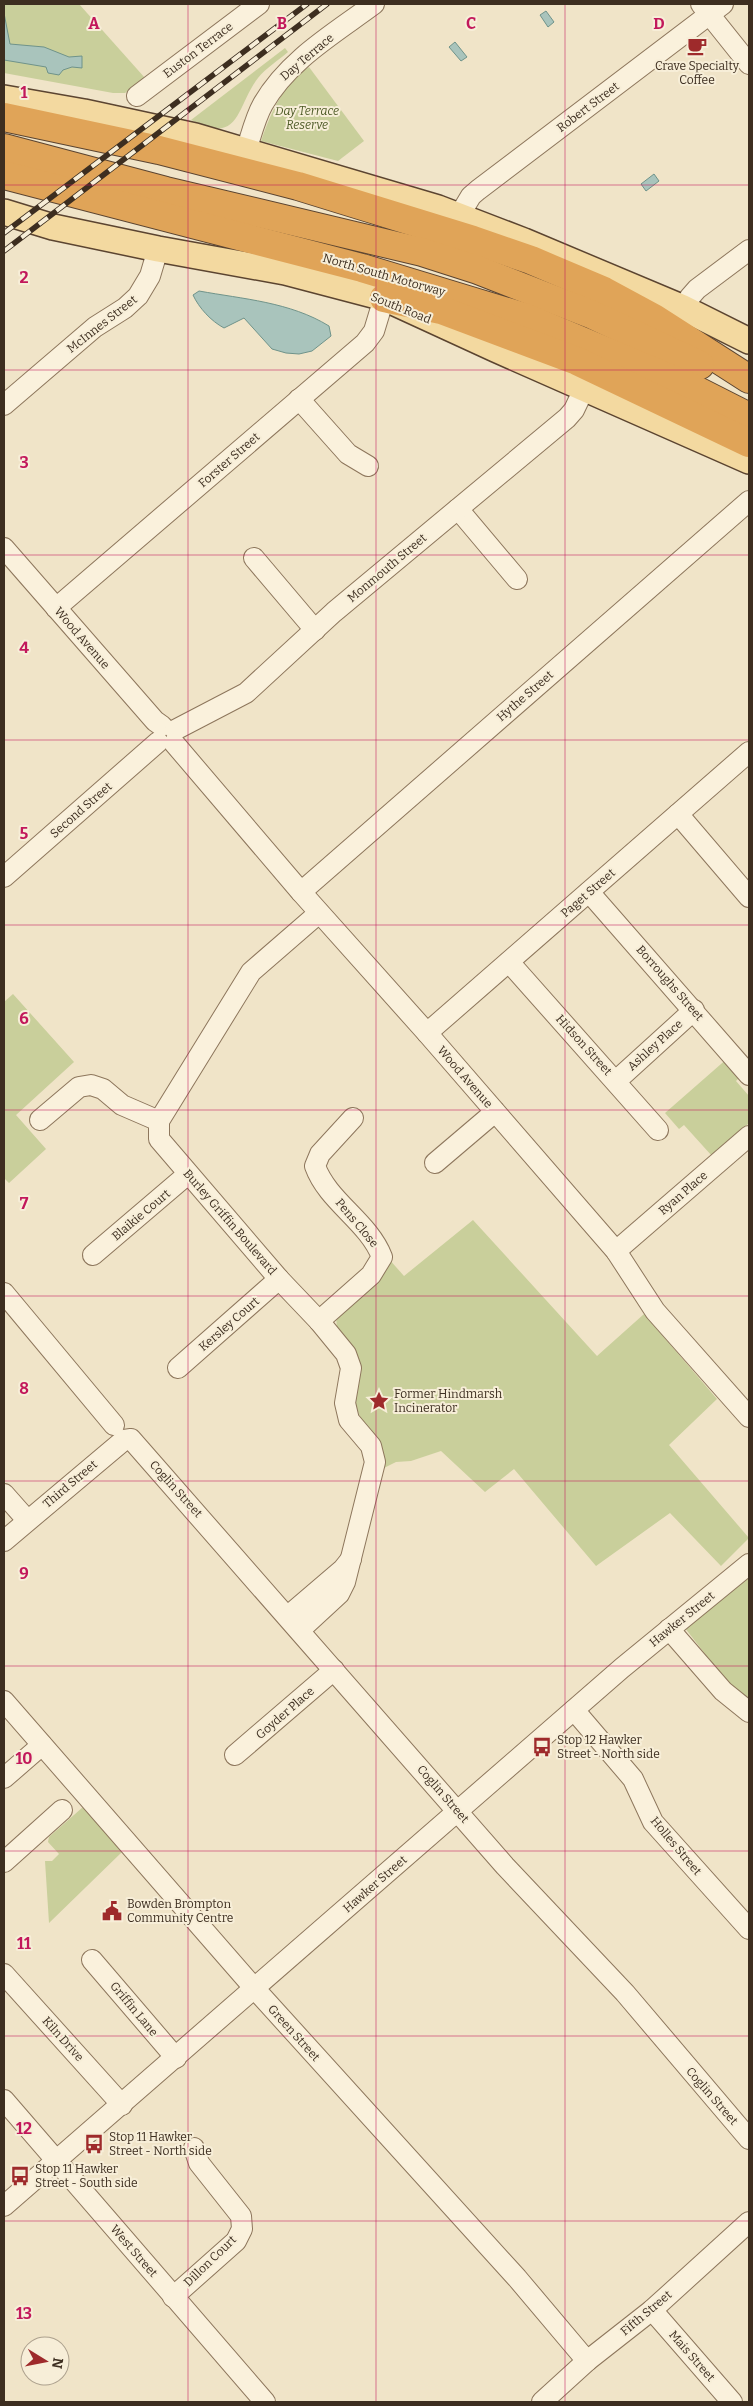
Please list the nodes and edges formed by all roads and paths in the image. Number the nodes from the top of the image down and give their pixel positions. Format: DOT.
graph roads {
  1 [pos="259,4"];
  2 [pos="374,4"];
  3 [pos="711,7"];
  4 [pos="749,64"];
  5 [pos="137,96"];
  6 [pos="4,98"];
  7 [pos="4,117"];
  8 [pos="4,148"];
  9 [pos="246,151"];
  10 [pos="4,176"];
  11 [pos="4,212"];
  12 [pos="459,216"];
  13 [pos="158,249"];
  14 [pos="749,250"];
  15 [pos="384,298"];
  16 [pos="684,309"];
  17 [pos="749,341"];
  18 [pos="749,379"];
  19 [pos="749,387"];
  20 [pos="584,388"];
  21 [pos="299,399"];
  22 [pos="4,405"];
  23 [pos="749,417"];
  24 [pos="749,444"];
  25 [pos="749,461"];
  26 [pos="368,466"];
  27 [pos="749,501"];
  28 [pos="458,509"];
  29 [pos="4,548"];
  30 [pos="254,558"];
  31 [pos="517,579"];
  32 [pos="56,608"];
  33 [pos="315,630"];
  34 [pos="167,735"];
  35 [pos="749,752"];
  36 [pos="678,814"];
  37 [pos="4,877"];
  38 [pos="301,892"];
  39 [pos="589,892"];
  40 [pos="749,897"];
  41 [pos="319,913"];
  42 [pos="509,962"];
  43 [pos="694,1010"];
  44 [pos="427,1033"];
  45 [pos="749,1075"];
  46 [pos="616,1081"];
  47 [pos="496,1112"];
  48 [pos="353,1118"];
  49 [pos="40,1120"];
  50 [pos="159,1121"];
  51 [pos="658,1130"];
  52 [pos="749,1136"];
  53 [pos="435,1163"];
  54 [pos="188,1174"];
  55 [pos="616,1251"];
  56 [pos="93,1256"];
  57 [pos="280,1279"];
  58 [pos="4,1293"];
  59 [pos="319,1321"];
  60 [pos="178,1368"];
  61 [pos="749,1417"];
  62 [pos="114,1425"];
  63 [pos="138,1447"];
  64 [pos="4,1494"];
  65 [pos="26,1520"];
  66 [pos="4,1541"];
  67 [pos="749,1564"];
  68 [pos="294,1623"];
  69 [pos="670,1629"];
  70 [pos="334,1670"];
  71 [pos="4,1701"];
  72 [pos="574,1710"];
  73 [pos="749,1712"];
  74 [pos="42,1745"];
  75 [pos="235,1755"];
  76 [pos="4,1778"];
  77 [pos="62,1810"];
  78 [pos="458,1812"];
  79 [pos="4,1862"];
  80 [pos="749,1929"];
  81 [pos="92,1960"];
  82 [pos="4,1974"];
  83 [pos="255,1990"];
  84 [pos="176,2058"];
  85 [pos="4,2100"];
  86 [pos="122,2104"];
  87 [pos="749,2139"];
  88 [pos="194,2148"];
  89 [pos="56,2161"];
  90 [pos="4,2206"];
  91 [pos="749,2222"];
  92 [pos="173,2297"];
  93 [pos="652,2310"];
  94 [pos="588,2361"];
  95 [pos="265,2402"];
  96 [pos="542,2402"];
  97 [pos="732,2402"];
  1 -- 5 [label="street, Euston Terrace"];
  2 -- 9 [label="street, Day Terrace"];
  3 -- 4 [label="street"];
  3 -- 12 [label="street, Robert Street"];
  6 -- 9 [label="main road"];
  7 -- 18 [label="highway"];
  8 -- 19 [label="highway"];
  9 -- 12 [label="main road"];
  10 -- 23 [label="highway, North South Motorway"];
  11 -- 13 [label="main road, South Road"];
  12 -- 16 [label="main road"];
  13 -- 15 [label="main road, South Road"];
  13 -- 22 [label="street, McInnes Street"];
  14 -- 16 [label="street"];
  15 -- 20 [label="main road, South Road"];
  15 -- 21 [label="street, Forster Street"];
  15 -- 24 [label="highway"];
  16 -- 17 [label="main road"];
  20 -- 25 [label="main road, South Road"];
  20 -- 28 [label="street, Monmouth Street"];
  21 -- 26 [label="street"];
  21 -- 32 [label="street, Forster Street"];
  27 -- 38 [label="street, Hythe Street"];
  28 -- 31 [label="street"];
  28 -- 33 [label="street, Monmouth Street"];
  29 -- 32 [label="street, Wood Avenue"];
  30 -- 33 [label="street"];
  32 -- 34 [label="street, Wood Avenue"];
  33 -- 34 [label="street, Monmouth Street"];
  34 -- 37 [label="street, Second Street"];
  34 -- 38 [label="street, Wood Avenue"];
  35 -- 36 [label="street, Paget Street"];
  36 -- 39 [label="street, Paget Street"];
  36 -- 40 [label="street"];
  38 -- 41 [label="street, Wood Avenue"];
  39 -- 42 [label="street, Paget Street"];
  39 -- 43 [label="street, Borroughs Street"];
  41 -- 44 [label="street, Wood Avenue"];
  41 -- 50 [label="street"];
  42 -- 44 [label="street, Paget Street"];
  42 -- 46 [label="street, Hidson Street"];
  43 -- 45 [label="street, Borroughs Street"];
  43 -- 46 [label="street, Ashley Place"];
  44 -- 47 [label="street, Wood Avenue"];
  46 -- 51 [label="street, Hidson Street"];
  47 -- 53 [label="street"];
  47 -- 55 [label="street, Wood Avenue"];
  48 -- 59 [label="street, Pens Close"];
  49 -- 50 [label="street"];
  50 -- 54 [label="street, Burley Griffin Boulevard"];
  52 -- 55 [label="street, Ryan Place"];
  54 -- 56 [label="street, Blaikie Court"];
  54 -- 57 [label="street, Burley Griffin Boulevard"];
  55 -- 61 [label="street, Wood Avenue"];
  57 -- 59 [label="street, Burley Griffin Boulevard"];
  57 -- 60 [label="street, Kersley Court"];
  58 -- 62 [label="street"];
  59 -- 68 [label="street, Burley Griffin Boulevard"];
  63 -- 65 [label="street, Third Street"];
  63 -- 68 [label="street, Coglin Street"];
  64 -- 65 [label="street"];
  65 -- 66 [label="street, Third Street"];
  67 -- 69 [label="street, Hawker Street"];
  68 -- 70 [label="street, Coglin Street"];
  69 -- 72 [label="street, Hawker Street"];
  69 -- 73 [label="street"];
  70 -- 75 [label="street, Goyder Place"];
  70 -- 78 [label="street, Coglin Street"];
  71 -- 74 [label="street, Green Street"];
  72 -- 78 [label="street, Hawker Street"];
  72 -- 80 [label="street, Holles Street"];
  74 -- 76 [label="street"];
  74 -- 83 [label="street, Green Street"];
  77 -- 79 [label="street"];
  78 -- 83 [label="street, Hawker Street"];
  78 -- 87 [label="street, Coglin Street"];
  81 -- 84 [label="street, Griffin Lane"];
  82 -- 86 [label="street, Kiln Drive"];
  83 -- 84 [label="street, Hawker Street"];
  83 -- 94 [label="street, Green Street"];
  84 -- 86 [label="street, Hawker Street"];
  85 -- 89 [label="street, West Street"];
  86 -- 89 [label="street, Hawker Street"];
  88 -- 92 [label="street, Dillon Court"];
  89 -- 90 [label="street, Hawker Street"];
  89 -- 92 [label="street, West Street"];
  91 -- 93 [label="street, Fifth Street"];
  92 -- 95 [label="street, West Street"];
  93 -- 94 [label="street, Fifth Street"];
  93 -- 97 [label="street, Mais Street"];
  94 -- 96 [label="street, Fifth Street"];
}
